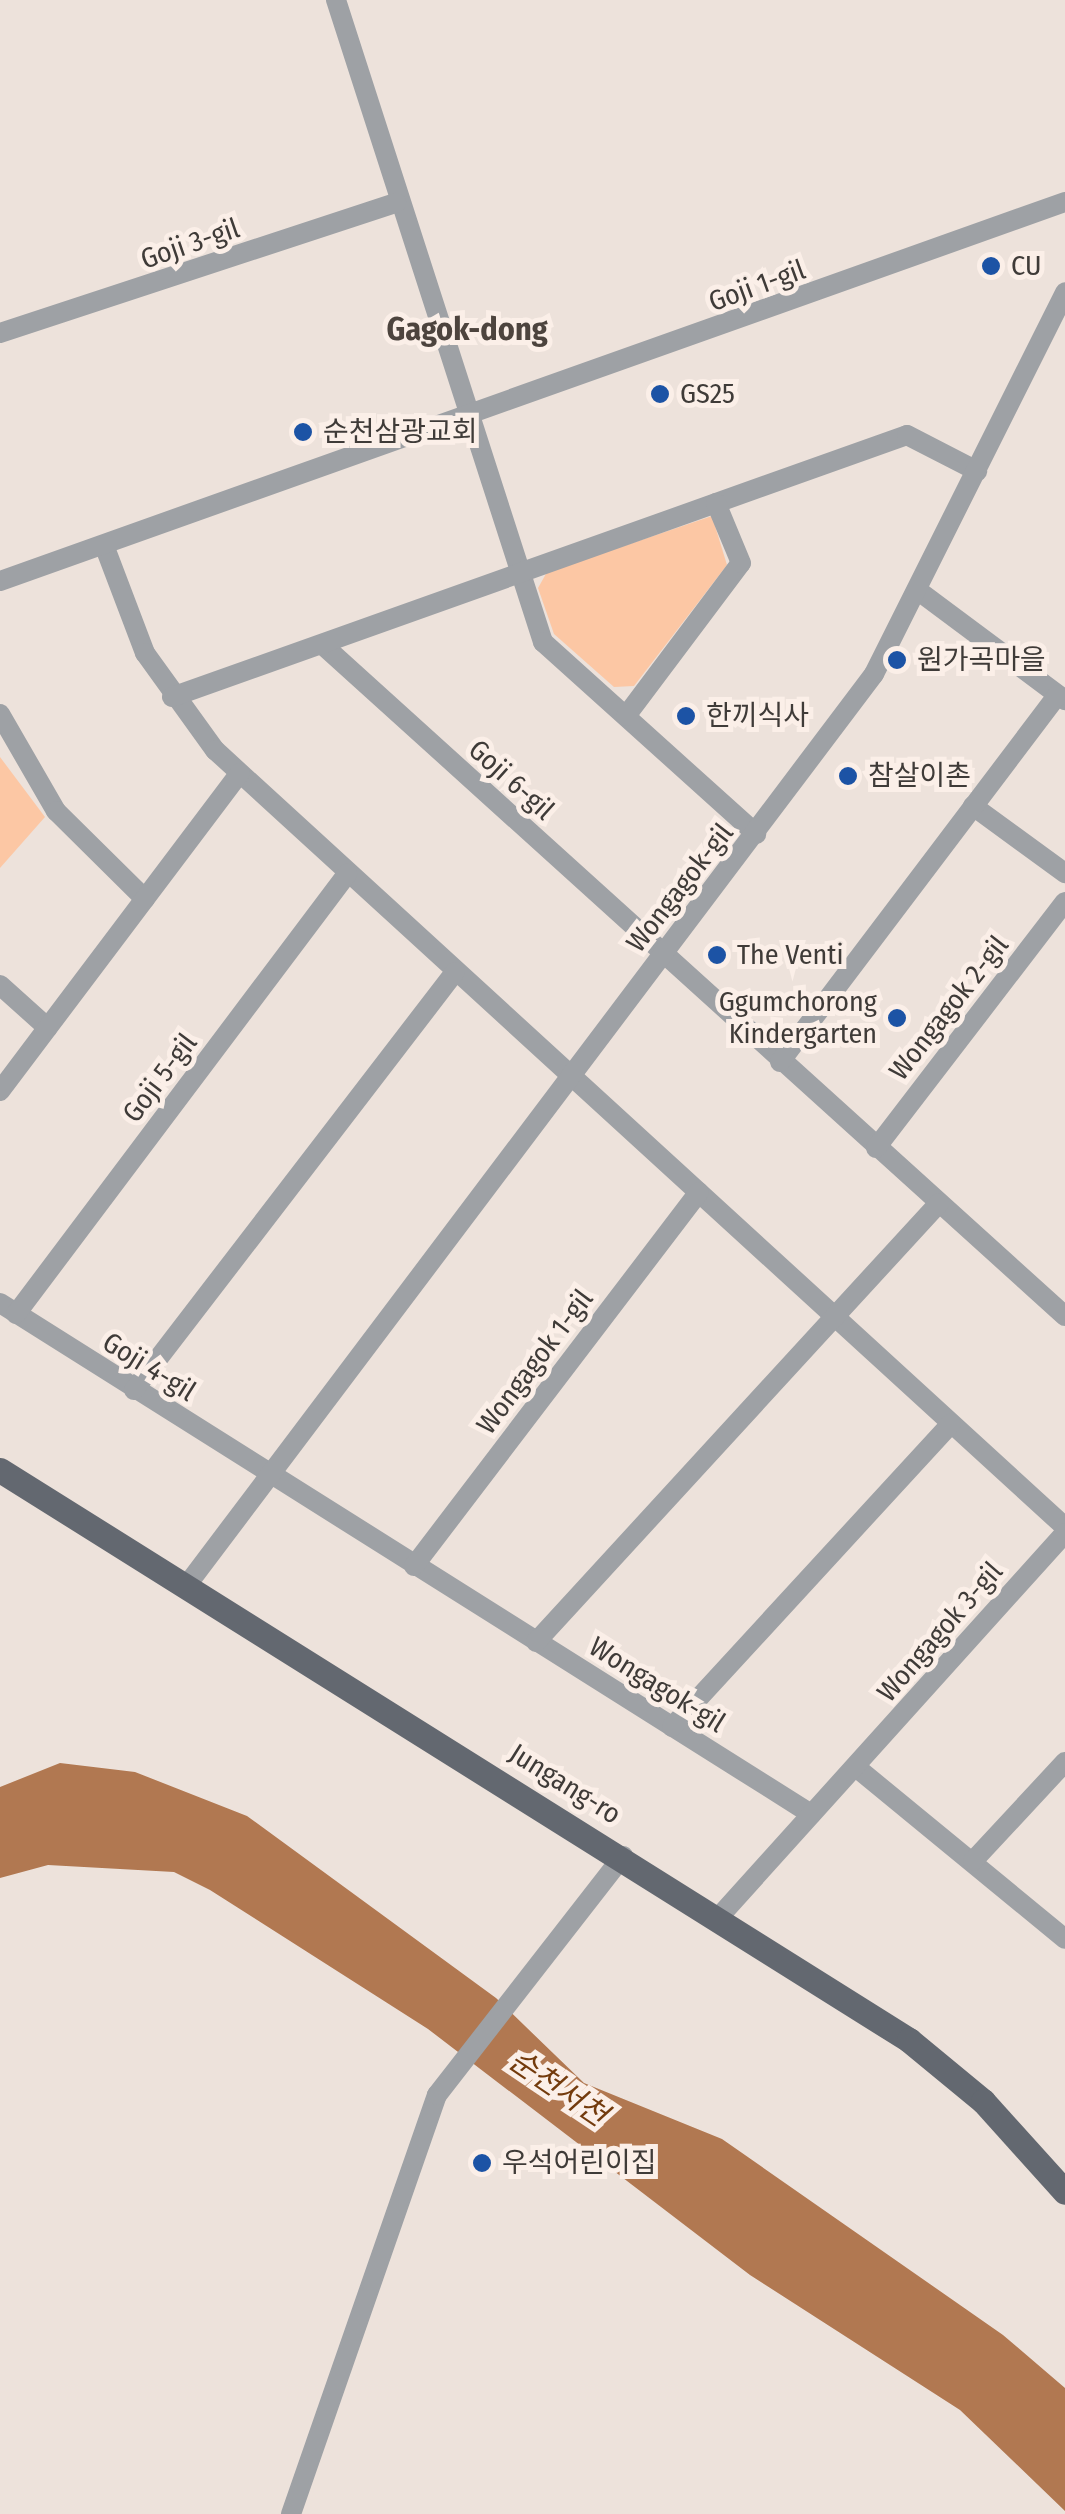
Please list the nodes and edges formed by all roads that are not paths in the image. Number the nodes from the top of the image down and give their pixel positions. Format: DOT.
graph roads {
  1 [pos="334,4"];
  2 [pos="1065,202"];
  3 [pos="396,203"];
  4 [pos="1065,292"];
  5 [pos="0,334"];
  6 [pos="464,415"];
  7 [pos="977,470"];
  8 [pos="716,503"];
  9 [pos="104,545"];
  10 [pos="518,574"];
  11 [pos="0,582"];
  12 [pos="920,592"];
  13 [pos="324,646"];
  14 [pos="172,696"];
  15 [pos="1062,697"];
  16 [pos="626,716"];
  17 [pos="2,726"];
  18 [pos="240,774"];
  19 [pos="974,806"];
  20 [pos="756,834"];
  21 [pos="1065,873"];
  22 [pos="348,874"];
  23 [pos="146,899"];
  24 [pos="1065,902"];
  25 [pos="662,954"];
  26 [pos="455,972"];
  27 [pos="0,985"];
  28 [pos="48,1028"];
  29 [pos="780,1062"];
  30 [pos="572,1074"];
  31 [pos="0,1092"];
  32 [pos="876,1148"];
  33 [pos="699,1192"];
  34 [pos="940,1204"];
  35 [pos="8,1309"];
  36 [pos="1065,1316"];
  37 [pos="836,1318"];
  38 [pos="134,1390"];
  39 [pos="951,1424"];
  40 [pos="0,1470"];
  41 [pos="270,1476"];
  42 [pos="1065,1530"];
  43 [pos="414,1566"];
  44 [pos="187,1586"];
  45 [pos="536,1642"];
  46 [pos="672,1728"];
  47 [pos="1065,1762"];
  48 [pos="857,1768"];
  49 [pos="811,1814"];
  50 [pos="623,1856"];
  51 [pos="973,1861"];
  52 [pos="718,1918"];
  53 [pos="1065,1939"];
  54 [pos="1065,2192"];
  55 [pos="291,2514"];
  1 -- 3 [label="street"];
  2 -- 6 [label="street, Goji 1-gil"];
  3 -- 5 [label="street, Goji 3-gil"];
  3 -- 6 [label="street"];
  4 -- 7 [label="street, Wongagok-gil"];
  6 -- 9 [label="street, Goji 1-gil"];
  6 -- 10 [label="street"];
  7 -- 8 [label="street"];
  7 -- 12 [label="street, Wongagok-gil"];
  8 -- 10 [label="street"];
  8 -- 16 [label="street"];
  9 -- 11 [label="street, Goji 1-gil"];
  9 -- 14 [label="street"];
  10 -- 13 [label="street"];
  10 -- 16 [label="street"];
  12 -- 15 [label="street"];
  12 -- 20 [label="street, Wongagok-gil"];
  13 -- 14 [label="street"];
  13 -- 25 [label="street, Goji 6-gil"];
  14 -- 18 [label="street"];
  15 -- 19 [label="street"];
  16 -- 20 [label="street"];
  17 -- 23 [label="street"];
  18 -- 22 [label="street"];
  18 -- 23 [label="street"];
  19 -- 21 [label="street"];
  19 -- 29 [label="street"];
  20 -- 25 [label="street, Wongagok-gil"];
  22 -- 26 [label="street"];
  22 -- 35 [label="street, Goji 5-gil"];
  23 -- 28 [label="street"];
  24 -- 32 [label="street, Wongagok 2-gil"];
  25 -- 29 [label="street"];
  25 -- 30 [label="street, Wongagok-gil"];
  26 -- 30 [label="street"];
  26 -- 38 [label="street"];
  27 -- 28 [label="street"];
  28 -- 31 [label="street"];
  29 -- 32 [label="street"];
  30 -- 33 [label="street"];
  30 -- 41 [label="street, Wongagok-gil"];
  32 -- 34 [label="street"];
  33 -- 37 [label="street"];
  33 -- 43 [label="street, Wongagok 1-gil"];
  34 -- 36 [label="street"];
  34 -- 37 [label="street"];
  35 -- 38 [label="street, Goji 4-gil"];
  37 -- 39 [label="street"];
  37 -- 45 [label="street"];
  38 -- 41 [label="street, Goji 4-gil"];
  39 -- 42 [label="street"];
  39 -- 46 [label="street"];
  40 -- 44 [label="main road, Jungang-ro"];
  41 -- 43 [label="street, Wongagok-gil"];
  41 -- 44 [label="street, Wongagok-gil"];
  42 -- 48 [label="street, Wongagok 3-gil"];
  43 -- 45 [label="street, Wongagok-gil"];
  44 -- 50 [label="main road, Jungang-ro"];
  45 -- 46 [label="street, Wongagok-gil"];
  46 -- 49 [label="street, Wongagok-gil"];
  47 -- 51 [label="street"];
  48 -- 49 [label="street, Wongagok 3-gil"];
  48 -- 51 [label="street"];
  49 -- 52 [label="street, Wongagok 3-gil"];
  50 -- 52 [label="main road, Jungang-ro"];
  50 -- 55 [label="street"];
  51 -- 53 [label="street"];
  52 -- 54 [label="main road, Jungang-ro"];
}
